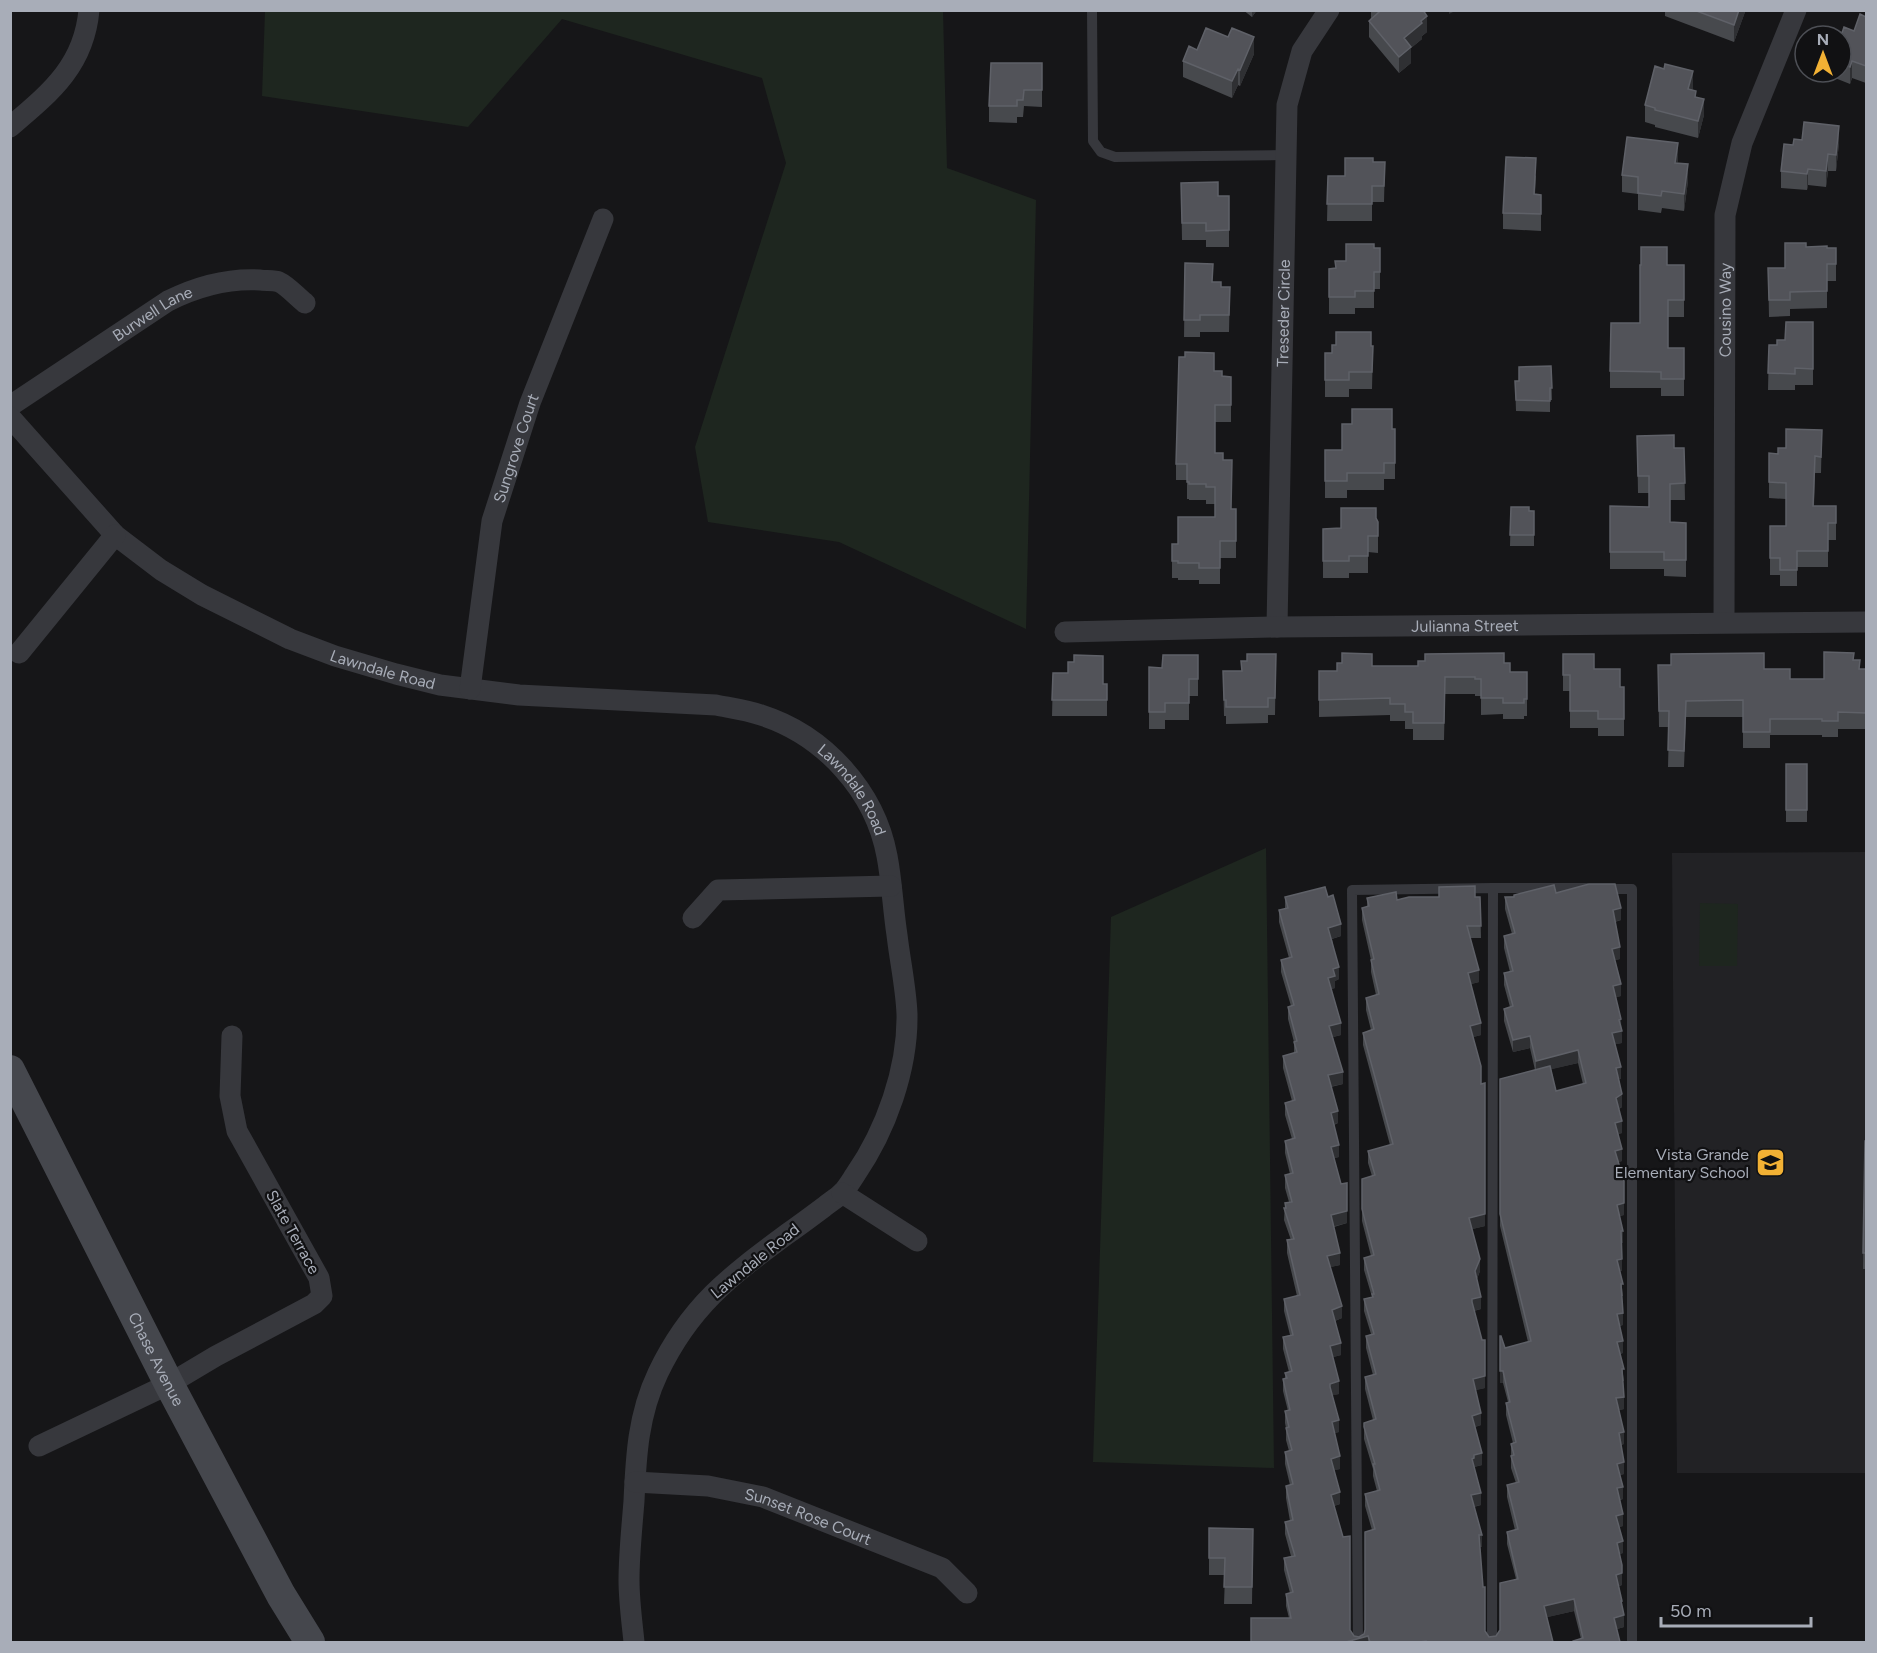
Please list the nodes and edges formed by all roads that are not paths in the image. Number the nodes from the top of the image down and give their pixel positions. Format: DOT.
graph roads {
  1 [pos="89,10"];
  2 [pos="1092,10"];
  3 [pos="1329,10"];
  4 [pos="1796,10"];
  5 [pos="10,127"];
  6 [pos="1287,155"];
  7 [pos="603,219"];
  8 [pos="305,303"];
  9 [pos="10,406"];
  10 [pos="10,417"];
  11 [pos="115,535"];
  12 [pos="1724,622"];
  13 [pos="1866,622"];
  14 [pos="1277,627"];
  15 [pos="1065,632"];
  16 [pos="19,653"];
  17 [pos="470,690"];
  18 [pos="891,886"];
  19 [pos="1493,888"];
  20 [pos="693,918"];
  21 [pos="232,1036"];
  22 [pos="10,1070"];
  23 [pos="842,1194"];
  24 [pos="917,1241"];
  25 [pos="169,1384"];
  26 [pos="39,1446"];
  27 [pos="635,1482"];
  28 [pos="967,1593"];
  29 [pos="310,1642"];
  30 [pos="633,1642"];
  31 [pos="1358,1642"];
  32 [pos="1492,1642"];
  33 [pos="1632,1642"];
  1 -- 5 [label="street"];
  2 -- 6 [label="lane"];
  3 -- 6 [label="street, Treseder Circle"];
  4 -- 12 [label="street, Cousino Way"];
  6 -- 14 [label="street, Treseder Circle"];
  7 -- 17 [label="street, Sungrove Court"];
  8 -- 9 [label="street, Burwell Lane"];
  10 -- 11 [label="street, Lawndale Road"];
  11 -- 16 [label="street"];
  11 -- 17 [label="street, Lawndale Road"];
  12 -- 13 [label="street, Julianna Street"];
  12 -- 14 [label="street, Julianna Street"];
  14 -- 15 [label="street, Julianna Street"];
  17 -- 18 [label="street, Lawndale Road"];
  18 -- 20 [label="street"];
  18 -- 23 [label="street, Lawndale Road"];
  19 -- 31 [label="lane"];
  19 -- 32 [label="lane"];
  19 -- 33 [label="lane"];
  21 -- 25 [label="street, Slate Terrace"];
  22 -- 25 [label="main road, Chase Avenue"];
  23 -- 24 [label="street"];
  23 -- 27 [label="street, Lawndale Road"];
  25 -- 26 [label="street"];
  25 -- 29 [label="main road, Chase Avenue"];
  27 -- 28 [label="street, Sunset Rose Court"];
  27 -- 30 [label="street, Lawndale Road"];
}
